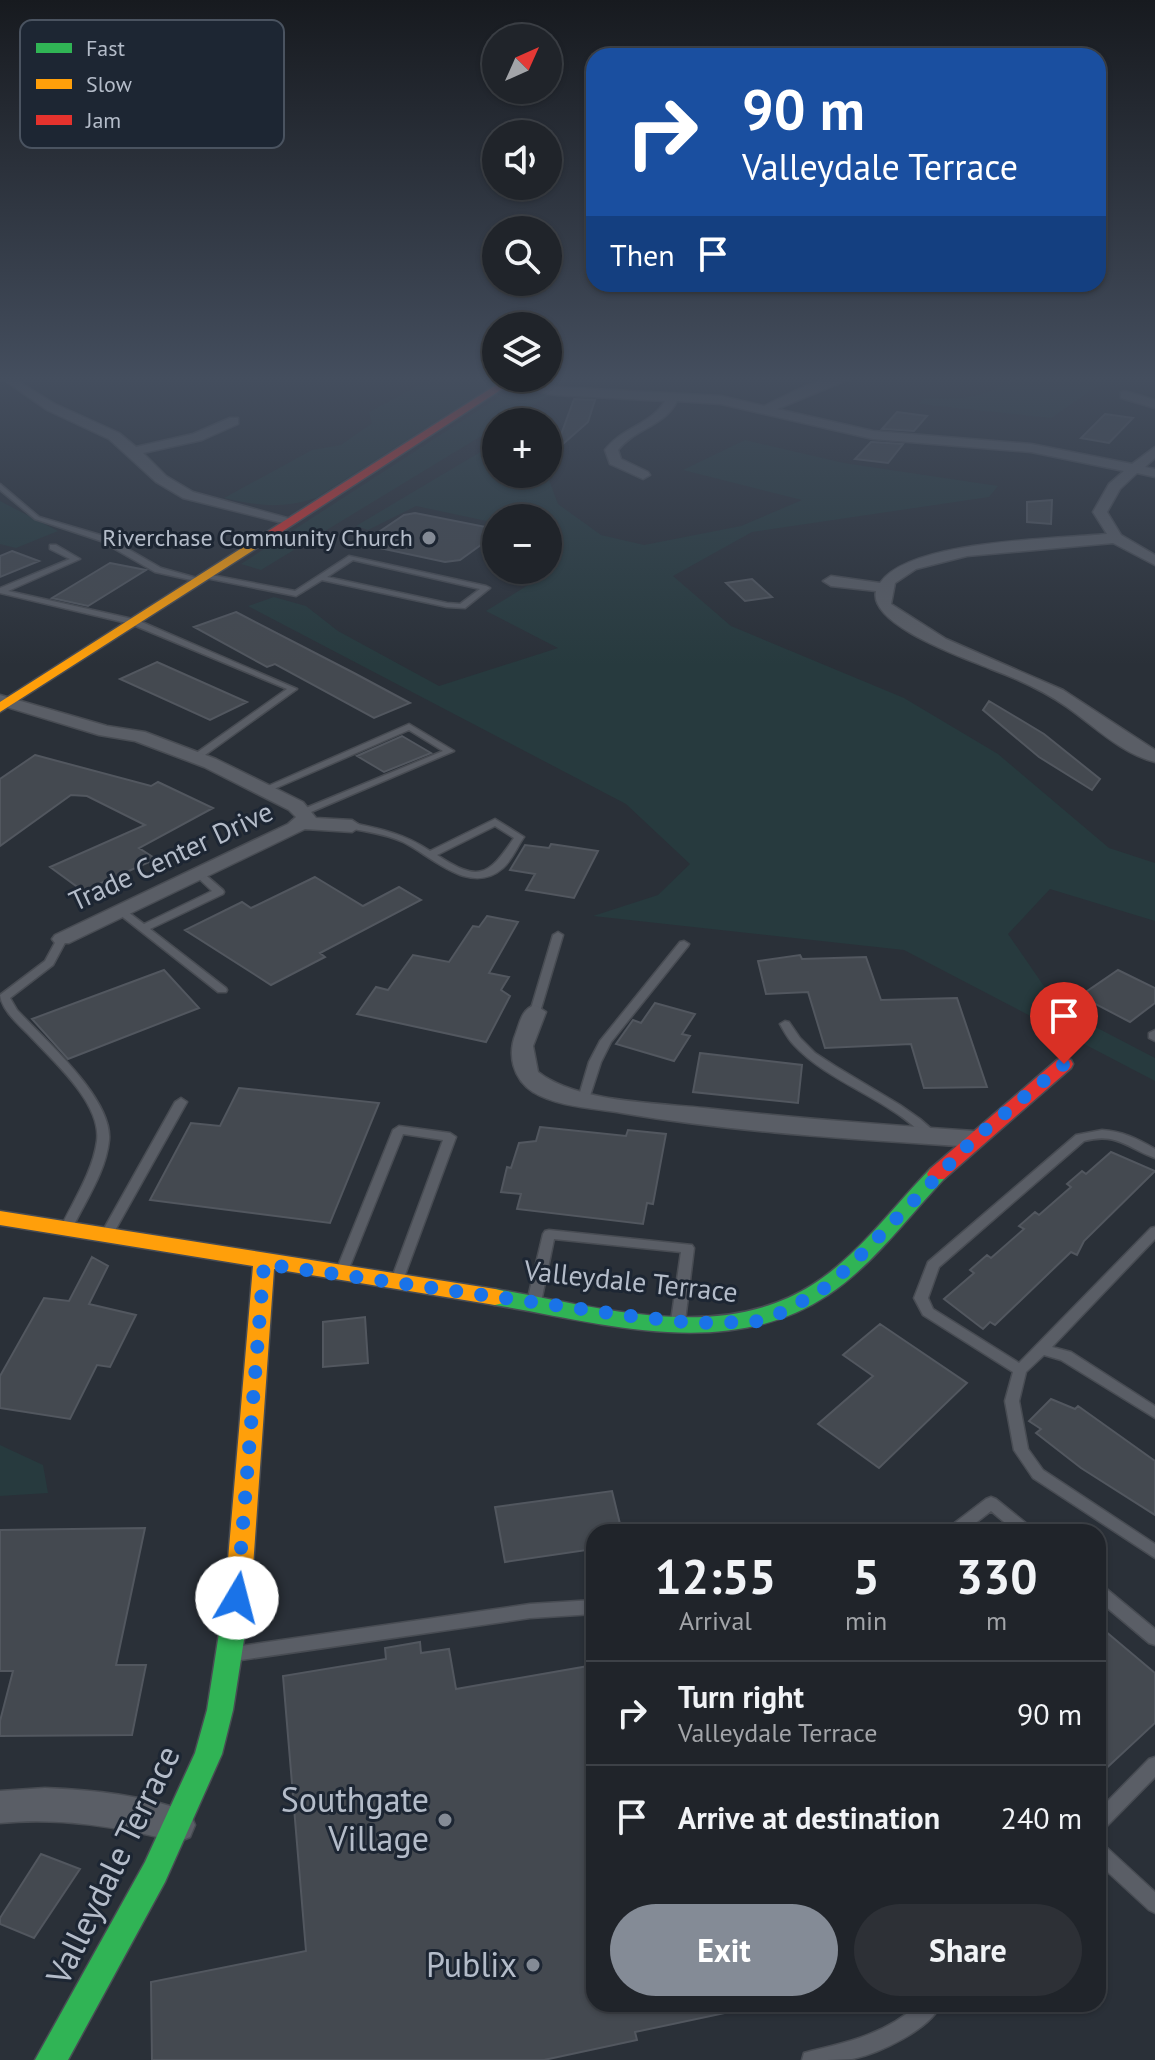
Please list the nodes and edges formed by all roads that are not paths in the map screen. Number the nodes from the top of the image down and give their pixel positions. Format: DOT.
graph roads {
  1 [pos="155,473"];
  2 [pos="366,473"];
  3 [pos="639,473"];
  4 [pos="1130,473"];
  5 [pos="643,475"];
  6 [pos="0,486"];
  7 [pos="291,521"];
  8 [pos="1116,538"];
  9 [pos="53,547"];
  10 [pos="1155,561"];
  11 [pos="203,578"];
  12 [pos="321,578"];
  13 [pos="831,581"];
  14 [pos="885,588"];
  15 [pos="1,591"];
  16 [pos="134,622"];
  17 [pos="3,704"];
  18 [pos="1155,757"];
  19 [pos="195,758"];
  20 [pos="264,790"];
  21 [pos="304,818"];
  22 [pos="352,826"];
  23 [pos="429,855"];
  24 [pos="198,873"];
  25 [pos="120,911"];
  26 [pos="142,929"];
  27 [pos="558,935"];
  28 [pos="62,939"];
  29 [pos="684,944"];
  30 [pos="222,990"];
  31 [pos="535,1012"];
  32 [pos="785,1024"];
  33 [pos="1064,1064"];
  34 [pos="584,1099"];
  35 [pos="181,1102"];
  36 [pos="932,1136"];
  37 [pos="974,1139"];
  38 [pos="1155,1154"];
  39 [pos="0,1218"];
  40 [pos="65,1230"];
  41 [pos="1155,1231"];
  42 [pos="105,1237"];
  43 [pos="264,1264"];
  44 [pos="340,1275"];
  45 [pos="396,1283"];
  46 [pos="534,1302"];
  47 [pos="678,1321"];
  48 [pos="1042,1349"];
  49 [pos="1020,1370"];
  50 [pos="1155,1413"];
  51 [pos="963,1524"];
  52 [pos="1017,1524"];
  53 [pos="1155,1552"];
  54 [pos="1106,1598"];
  55 [pos="586,1608"];
  56 [pos="1155,1638"];
  57 [pos="228,1655"];
  58 [pos="1155,1765"];
  59 [pos="0,1807"];
  60 [pos="1106,1815"];
  61 [pos="178,1825"];
  62 [pos="1106,1858"];
  63 [pos="1155,1904"];
  64 [pos="921,2012"];
  65 [pos="51,2060"];
  66 [pos="811,2060"];
  1 -- 7 [label="street"];
  2 -- 7 [label="street"];
  3 -- 5 [label="street"];
  4 -- 8 [label="street"];
  6 -- 11 [label="lane"];
  7 -- 11 [label="street"];
  8 -- 10 [label="street"];
  8 -- 14 [label="street"];
  9 -- 15 [label="lane"];
  11 -- 12 [label="lane"];
  11 -- 16 [label="street"];
  12 -- 12 [label="lane"];
  13 -- 14 [label="street"];
  14 -- 18 [label="street"];
  15 -- 16 [label="lane"];
  16 -- 17 [label="street"];
  16 -- 19 [label="lane"];
  17 -- 19 [label="street, Trade Center Drive"];
  19 -- 20 [label="street, Trade Center Drive"];
  20 -- 21 [label="street, Trade Center Drive"];
  20 -- 21 [label="lane"];
  21 -- 22 [label="street, Trade Center Drive"];
  21 -- 24 [label="street, Trade Center Drive"];
  22 -- 23 [label="lane"];
  23 -- 23 [label="lane"];
  24 -- 25 [label="street, Trade Center Drive"];
  24 -- 26 [label="lane"];
  25 -- 26 [label="lane"];
  25 -- 28 [label="street, Trade Center Drive"];
  26 -- 30 [label="lane"];
  27 -- 31 [label="lane"];
  28 -- 40 [label="lane"];
  29 -- 34 [label="lane"];
  31 -- 34 [label="street"];
  32 -- 36 [label="lane"];
  33 -- 37 [label="street, Valleydale Terrace"];
  34 -- 36 [label="street"];
  35 -- 42 [label="lane"];
  36 -- 37 [label="street"];
  37 -- 47 [label="street, Valleydale Terrace"];
  38 -- 49 [label="lane"];
  39 -- 40 [label="street, Valleydale Terrace"];
  40 -- 42 [label="street, Valleydale Terrace"];
  41 -- 48 [label="lane"];
  42 -- 43 [label="street, Valleydale Terrace"];
  43 -- 44 [label="street, Valleydale Terrace"];
  43 -- 57 [label="street, Valleydale Terrace"];
  44 -- 45 [label="street, Valleydale Terrace"];
  44 -- 45 [label="lane"];
  45 -- 46 [label="street, Valleydale Terrace"];
  46 -- 47 [label="street, Valleydale Terrace"];
  46 -- 47 [label="lane"];
  48 -- 49 [label="lane"];
  48 -- 50 [label="lane"];
  49 -- 53 [label="lane"];
  51 -- 52 [label="lane"];
  54 -- 56 [label="lane"];
  55 -- 57 [label="lane"];
  57 -- 61 [label="street, Valleydale Terrace"];
  58 -- 60 [label="lane"];
  59 -- 61 [label="street"];
  61 -- 65 [label="street, Valleydale Terrace"];
  62 -- 63 [label="lane"];
  64 -- 66 [label="lane"];
}
